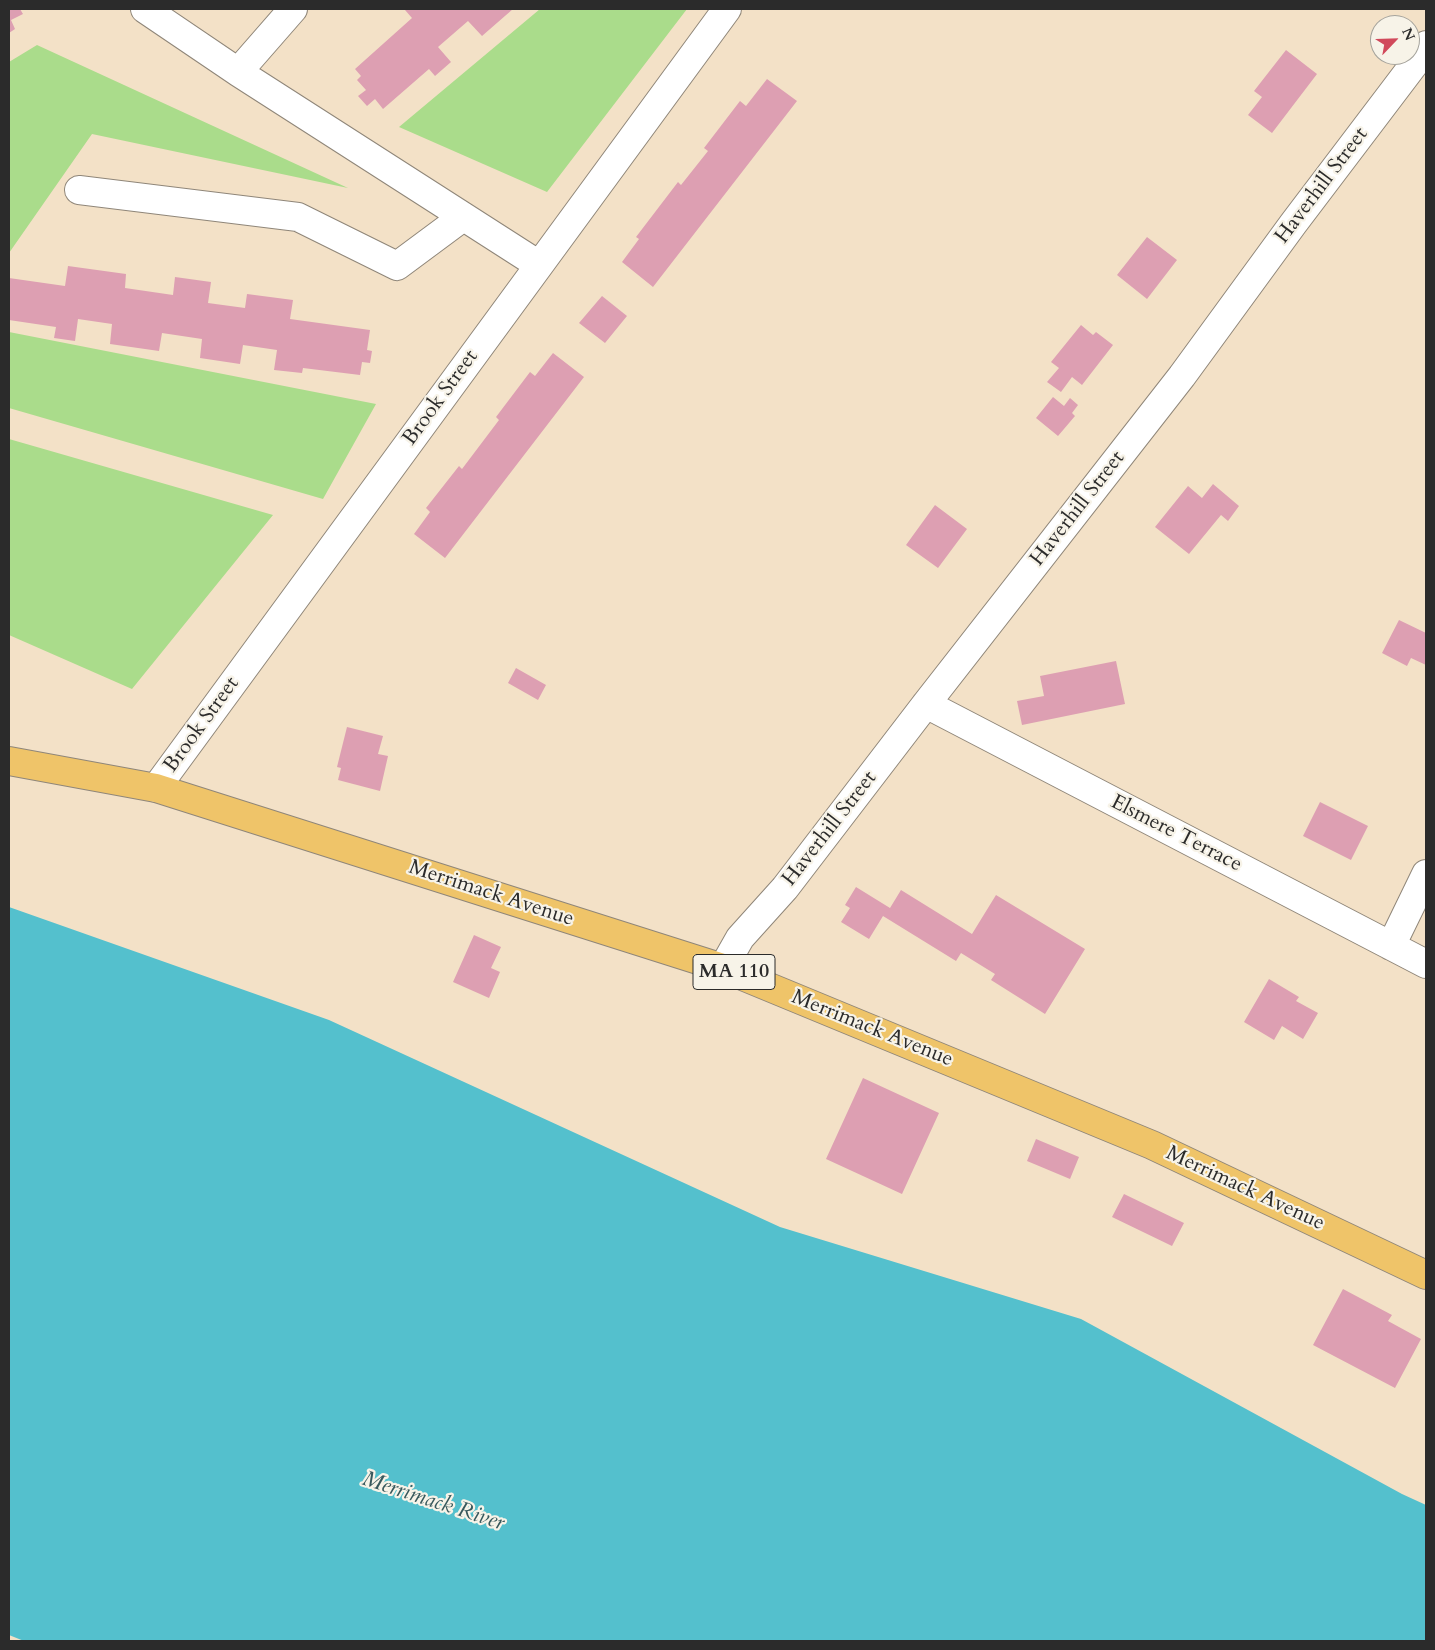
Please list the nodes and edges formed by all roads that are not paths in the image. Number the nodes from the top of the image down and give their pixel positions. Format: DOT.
graph roads {
  1 [pos="145,9"];
  2 [pos="293,9"];
  3 [pos="727,9"];
  4 [pos="1426,45"];
  5 [pos="238,72"];
  6 [pos="79,190"];
  7 [pos="463,217"];
  8 [pos="539,266"];
  9 [pos="926,704"];
  10 [pos="9,761"];
  11 [pos="156,788"];
  12 [pos="1426,874"];
  13 [pos="1391,946"];
  14 [pos="1426,964"];
  15 [pos="723,968"];
  16 [pos="1426,1275"];
  1 -- 5 [label="street"];
  2 -- 5 [label="street"];
  3 -- 8 [label="street, Brook Street"];
  4 -- 9 [label="street, Haverhill Street"];
  5 -- 7 [label="street"];
  6 -- 7 [label="street"];
  7 -- 8 [label="street"];
  8 -- 11 [label="street, Brook Street"];
  9 -- 13 [label="street, Elsmere Terrace"];
  9 -- 15 [label="street, Haverhill Street"];
  10 -- 11 [label="main road, Merrimack Avenue / MA 110"];
  11 -- 15 [label="main road, Merrimack Avenue / MA 110"];
  12 -- 13 [label="street"];
  13 -- 14 [label="street, Elsmere Terrace"];
  15 -- 16 [label="main road, Merrimack Avenue / MA 110"];
}
